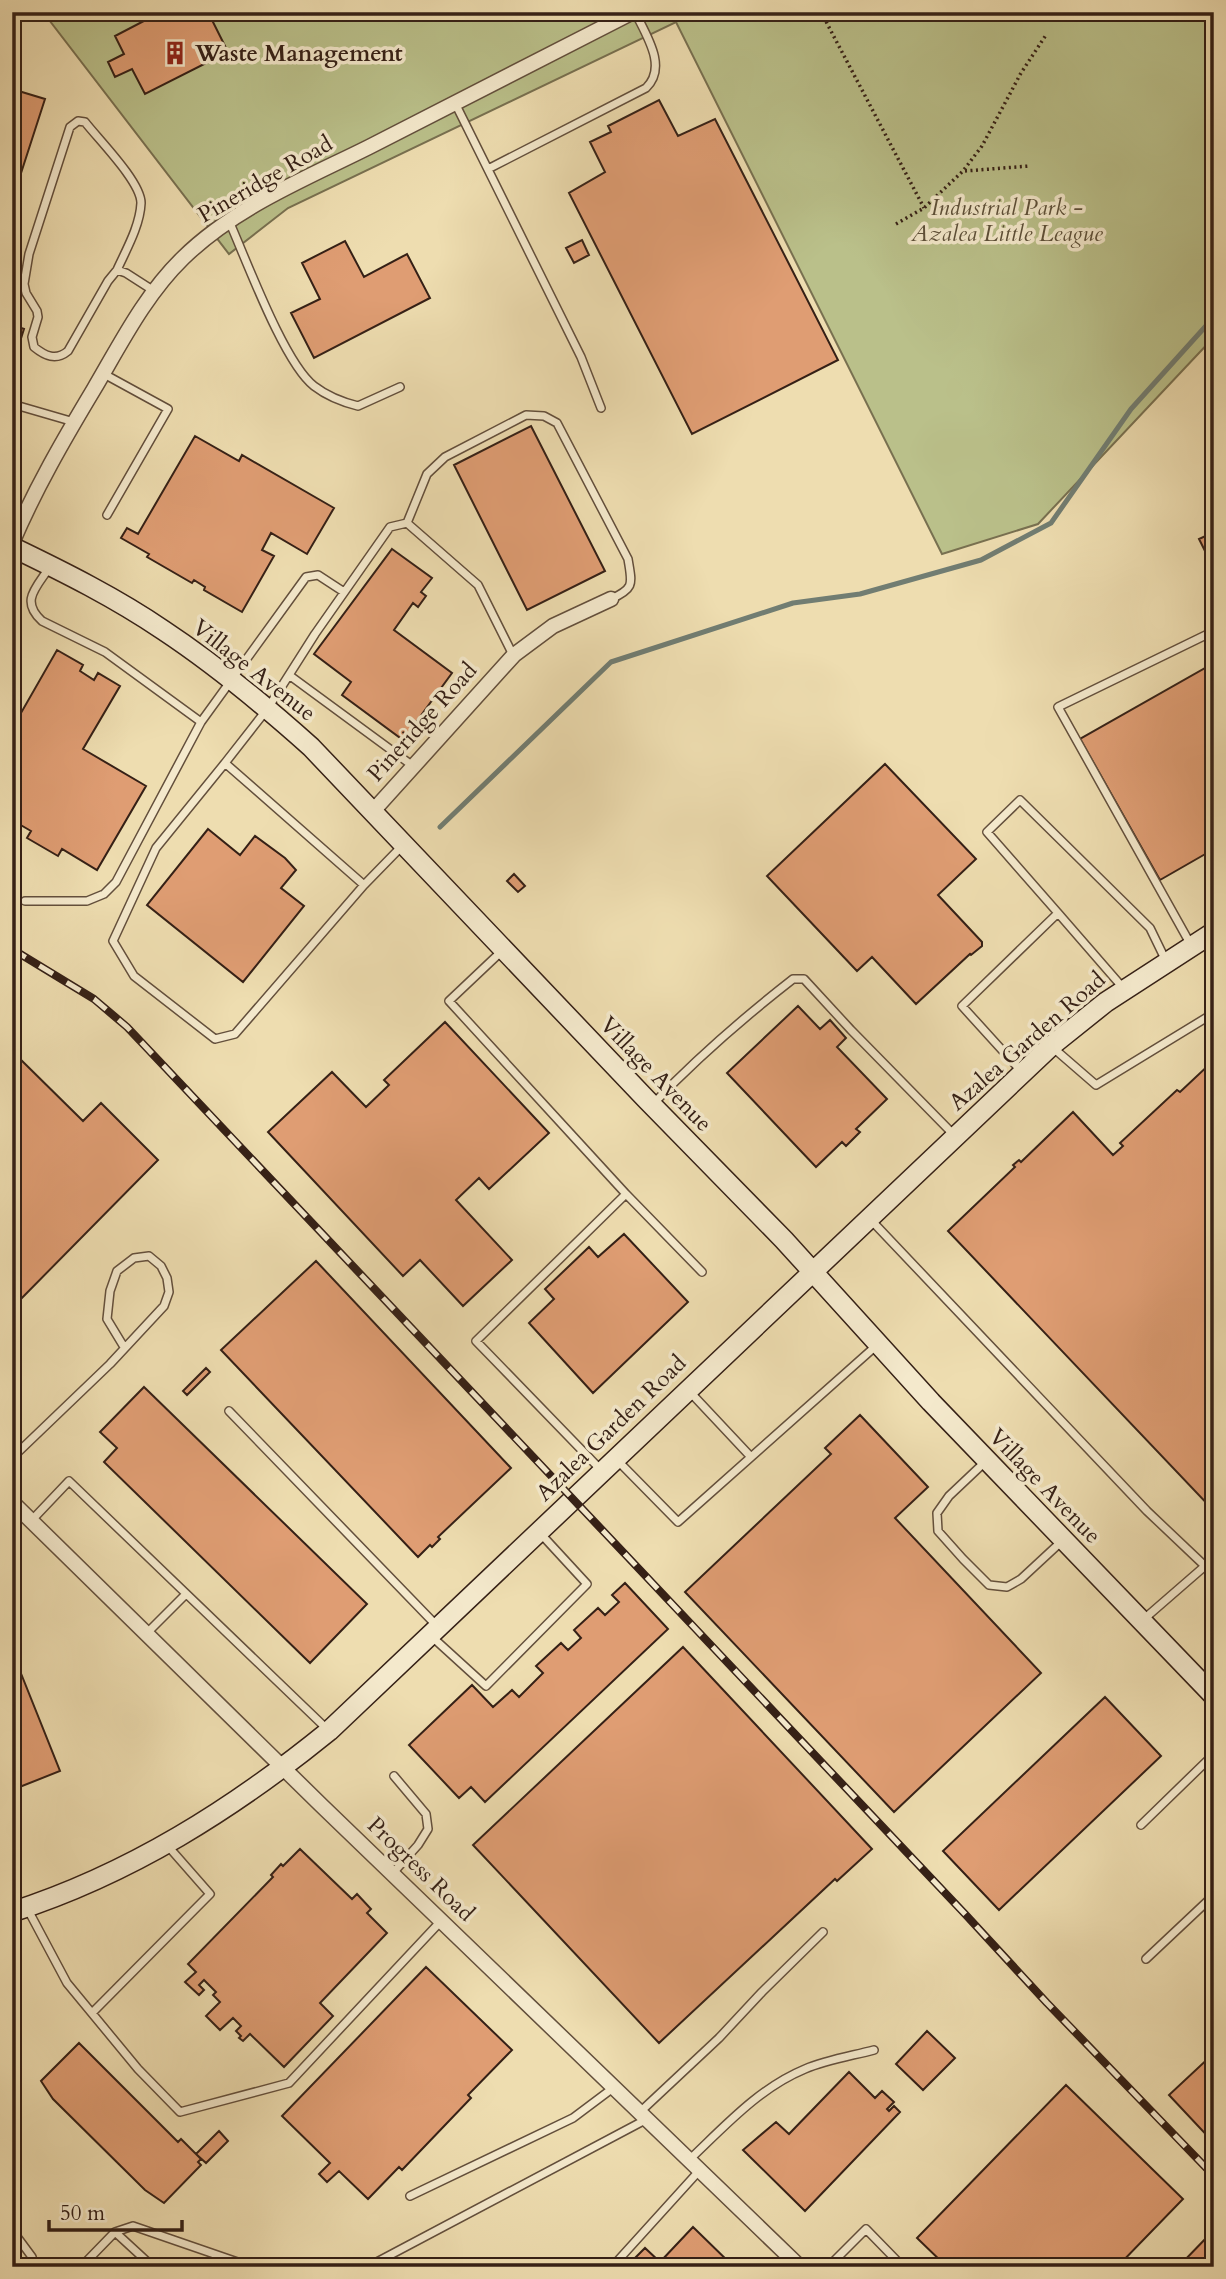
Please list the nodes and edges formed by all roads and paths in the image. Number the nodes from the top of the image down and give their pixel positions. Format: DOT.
graph roads {
  1 [pos="634,12"];
  2 [pos="821,12"];
  3 [pos="1046,35"];
  4 [pos="455,103"];
  5 [pos="1029,166"];
  6 [pos="488,169"];
  7 [pos="963,171"];
  8 [pos="924,208"];
  9 [pos="229,221"];
  10 [pos="897,224"];
  11 [pos="117,270"];
  12 [pos="154,291"];
  13 [pos="103,373"];
  14 [pos="400,387"];
  15 [pos="12,404"];
  16 [pos="601,408"];
  17 [pos="74,423"];
  18 [pos="107,515"];
  19 [pos="407,523"];
  20 [pos="12,545"];
  21 [pos="51,566"];
  22 [pos="344,592"];
  23 [pos="611,599"];
  24 [pos="1214,639"];
  25 [pos="514,656"];
  26 [pos="289,675"];
  27 [pos="231,679"];
  28 [pos="268,708"];
  29 [pos="201,722"];
  30 [pos="225,763"];
  31 [pos="413,766"];
  32 [pos="374,810"];
  33 [pos="405,844"];
  34 [pos="364,885"];
  35 [pos="25,901"];
  36 [pos="1058,913"];
  37 [pos="1214,932"];
  38 [pos="1192,946"];
  39 [pos="504,949"];
  40 [pos="1166,961"];
  41 [pos="1125,989"];
  42 [pos="1214,1013"];
  43 [pos="1051,1046"];
  44 [pos="1022,1072"];
  45 [pos="652,1105"];
  46 [pos="955,1135"];
  47 [pos="626,1194"];
  48 [pos="869,1217"];
  49 [pos="812,1271"];
  50 [pos="702,1272"];
  51 [pos="878,1343"];
  52 [pos="124,1347"];
  53 [pos="687,1389"];
  54 [pos="229,1411"];
  55 [pos="751,1457"];
  56 [pos="12,1458"];
  57 [pos="987,1460"];
  58 [pos="608,1464"];
  59 [pos="12,1502"];
  60 [pos="32,1521"];
  61 [pos="538,1531"];
  62 [pos="1063,1541"];
  63 [pos="1205,1566"];
  64 [pos="1214,1573"];
  65 [pos="186,1594"];
  66 [pos="1141,1622"];
  67 [pos="434,1631"];
  68 [pos="147,1633"];
  69 [pos="1214,1696"];
  70 [pos="329,1731"];
  71 [pos="1214,1754"];
  72 [pos="284,1768"];
  73 [pos="394,1776"];
  74 [pos="1141,1825"];
  75 [pos="167,1844"];
  76 [pos="392,1874"];
  77 [pos="1214,1895"];
  78 [pos="19,1910"];
  79 [pos="441,1921"];
  80 [pos="824,1932"];
  81 [pos="1146,1959"];
  82 [pos="92,2013"];
  83 [pos="874,2050"];
  84 [pos="614,2087"];
  85 [pos="643,2115"];
  86 [pos="695,2165"];
  87 [pos="410,2196"];
  88 [pos="12,2230"];
  89 [pos="114,2232"];
  90 [pos="377,2265"];
  91 [pos="34,2267"];
  92 [pos="80,2267"];
  93 [pos="153,2267"];
  94 [pos="252,2267"];
  95 [pos="335,2267"];
  96 [pos="612,2267"];
  97 [pos="800,2267"];
  98 [pos="828,2267"];
  99 [pos="904,2267"];
  1 -- 4 [label="street, Pineridge Road"];
  1 -- 6 [label="lane"];
  2 -- 8 [label="path"];
  3 -- 7 [label="path"];
  4 -- 6 [label="lane"];
  4 -- 9 [label="street, Pineridge Road"];
  5 -- 7 [label="path"];
  6 -- 16 [label="lane"];
  7 -- 8 [label="path"];
  8 -- 10 [label="path"];
  9 -- 12 [label="street, Pineridge Road"];
  9 -- 14 [label="lane"];
  11 -- 11 [label="lane"];
  11 -- 12 [label="lane"];
  12 -- 13 [label="street, Pineridge Road"];
  13 -- 17 [label="street, Pineridge Road"];
  13 -- 18 [label="lane"];
  15 -- 17 [label="lane"];
  17 -- 20 [label="street, Pineridge Road"];
  19 -- 22 [label="lane"];
  19 -- 23 [label="lane"];
  19 -- 25 [label="lane"];
  20 -- 21 [label="street, Village Avenue"];
  21 -- 27 [label="street, Village Avenue"];
  21 -- 29 [label="lane"];
  22 -- 26 [label="lane"];
  22 -- 27 [label="lane"];
  23 -- 25 [label="street, Pineridge Road"];
  24 -- 38 [label="lane"];
  25 -- 31 [label="street, Pineridge Road"];
  26 -- 28 [label="lane"];
  26 -- 31 [label="lane"];
  27 -- 28 [label="street, Village Avenue"];
  27 -- 29 [label="lane"];
  28 -- 30 [label="lane"];
  28 -- 32 [label="street, Village Avenue"];
  29 -- 35 [label="lane"];
  30 -- 34 [label="lane"];
  30 -- 34 [label="lane"];
  31 -- 32 [label="street, Pineridge Road"];
  32 -- 33 [label="street, Village Avenue"];
  33 -- 34 [label="lane"];
  33 -- 39 [label="street, Village Avenue"];
  36 -- 40 [label="lane"];
  36 -- 41 [label="lane"];
  36 -- 44 [label="lane"];
  37 -- 38 [label="street, Azalea Garden Road"];
  38 -- 40 [label="street, Azalea Garden Road"];
  39 -- 45 [label="street, Village Avenue"];
  39 -- 47 [label="lane"];
  40 -- 41 [label="street, Azalea Garden Road"];
  41 -- 43 [label="street, Azalea Garden Road"];
  42 -- 43 [label="lane"];
  43 -- 44 [label="street, Azalea Garden Road"];
  44 -- 46 [label="street, Azalea Garden Road"];
  45 -- 46 [label="lane"];
  45 -- 49 [label="street, Village Avenue"];
  46 -- 48 [label="street, Azalea Garden Road"];
  47 -- 50 [label="lane"];
  47 -- 58 [label="lane"];
  48 -- 49 [label="street, Azalea Garden Road"];
  48 -- 63 [label="lane"];
  49 -- 51 [label="street, Village Avenue"];
  49 -- 53 [label="street, Azalea Garden Road"];
  51 -- 55 [label="lane"];
  51 -- 57 [label="street, Village Avenue"];
  52 -- 52 [label="lane"];
  52 -- 56 [label="lane"];
  53 -- 55 [label="lane"];
  53 -- 58 [label="street, Azalea Garden Road"];
  54 -- 67 [label="lane"];
  55 -- 58 [label="lane"];
  57 -- 62 [label="street, Village Avenue"];
  57 -- 62 [label="lane"];
  58 -- 61 [label="street, Azalea Garden Road"];
  59 -- 60 [label="street, Progress Road"];
  60 -- 65 [label="lane"];
  60 -- 68 [label="street, Progress Road"];
  61 -- 67 [label="street, Azalea Garden Road"];
  61 -- 67 [label="lane"];
  62 -- 66 [label="street, Village Avenue"];
  63 -- 64 [label="lane"];
  63 -- 66 [label="lane"];
  65 -- 68 [label="lane"];
  65 -- 70 [label="lane"];
  66 -- 69 [label="street, Village Avenue"];
  67 -- 70 [label="street, Azalea Garden Road"];
  68 -- 72 [label="street, Progress Road"];
  70 -- 72 [label="street, Azalea Garden Road"];
  71 -- 74 [label="lane"];
  72 -- 75 [label="street, Azalea Garden Road"];
  72 -- 76 [label="street, Progress Road"];
  73 -- 76 [label="lane"];
  75 -- 78 [label="street, Azalea Garden Road"];
  75 -- 82 [label="lane"];
  76 -- 79 [label="street, Progress Road"];
  77 -- 81 [label="lane"];
  78 -- 82 [label="lane"];
  79 -- 82 [label="lane"];
  79 -- 84 [label="street, Progress Road"];
  80 -- 85 [label="lane"];
  83 -- 86 [label="lane"];
  84 -- 85 [label="street, Progress Road"];
  84 -- 87 [label="lane"];
  85 -- 86 [label="street, Progress Road"];
  85 -- 90 [label="lane"];
  86 -- 96 [label="lane"];
  86 -- 97 [label="street, Progress Road"];
  88 -- 91 [label="lane"];
  89 -- 92 [label="lane"];
  89 -- 93 [label="lane"];
  89 -- 94 [label="lane"];
  90 -- 95 [label="lane"];
  98 -- 99 [label="lane"];
}
